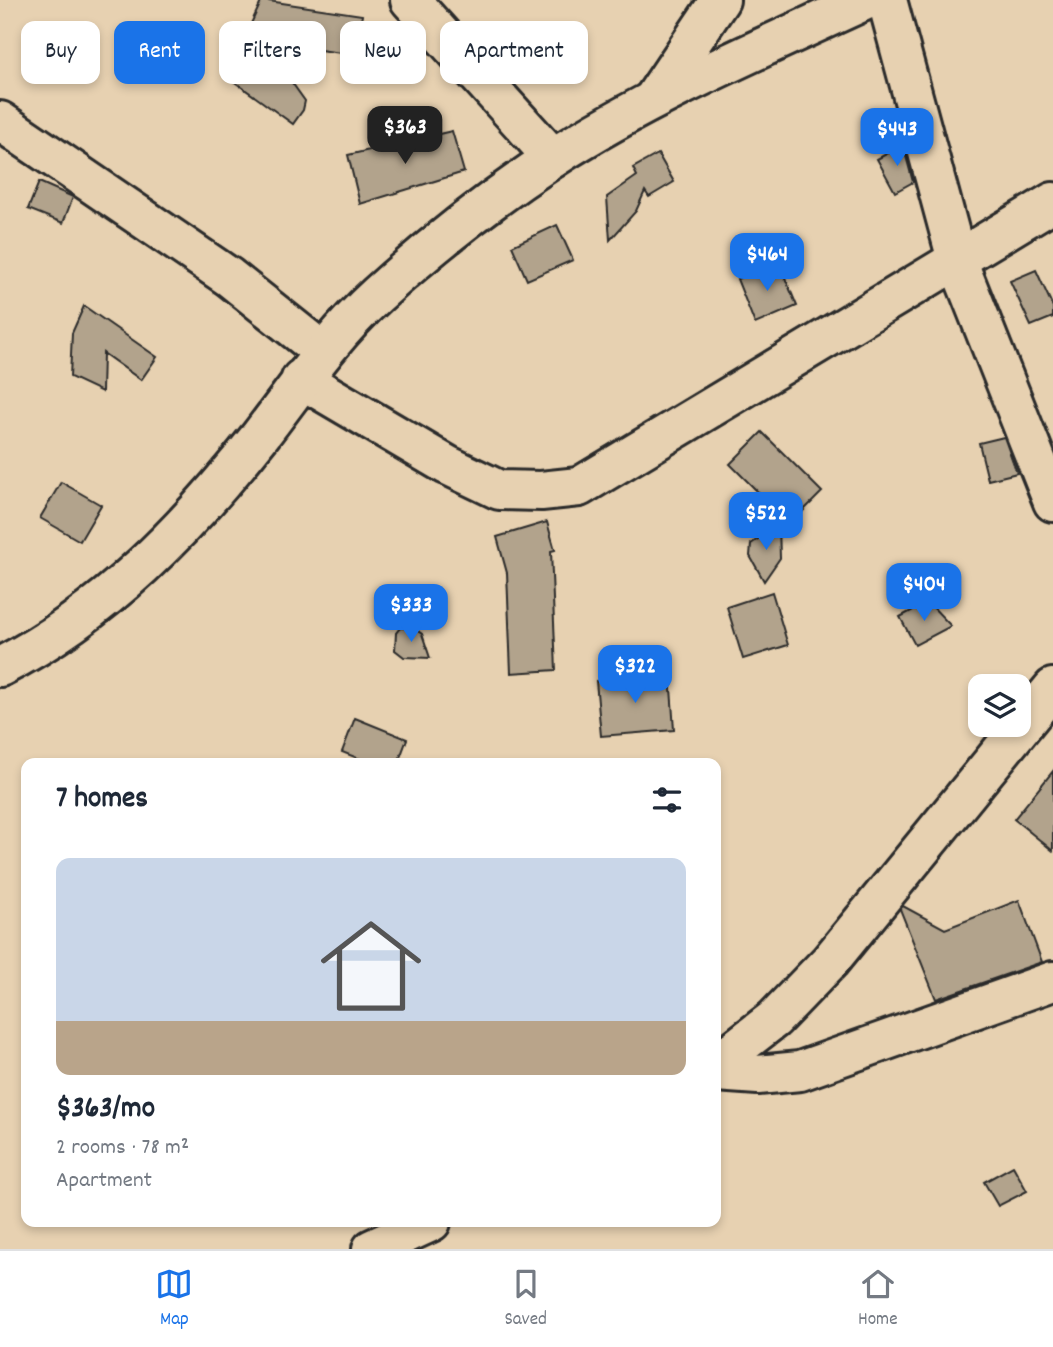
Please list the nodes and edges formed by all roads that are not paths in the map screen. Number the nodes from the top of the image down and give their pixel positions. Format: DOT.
graph roads {
  1 [pos="411,0"];
  2 [pos="720,0"];
  3 [pos="866,0"];
  4 [pos="887,0"];
  5 [pos="651,103"];
  6 [pos="0,121"];
  7 [pos="554,158"];
  8 [pos="1053,202"];
  9 [pos="957,260"];
  10 [pos="311,365"];
  11 [pos="1053,502"];
  12 [pos="0,667"];
  13 [pos="1053,688"];
  14 [pos="1053,981"];
  15 [pos="721,1060"];
  16 [pos="721,1072"];
  17 [pos="420,1227"];
  18 [pos="372,1249"];
  1 -- 7 [label="street"];
  2 -- 5 [label="street"];
  3 -- 5 [label="street"];
  4 -- 9 [label="street"];
  5 -- 7 [label="street"];
  6 -- 10 [label="street"];
  7 -- 10 [label="street"];
  8 -- 9 [label="street"];
  9 -- 10 [label="street"];
  9 -- 11 [label="street"];
  10 -- 12 [label="street"];
  13 -- 15 [label="street"];
  14 -- 16 [label="street"];
  17 -- 18 [label="street"];
}
